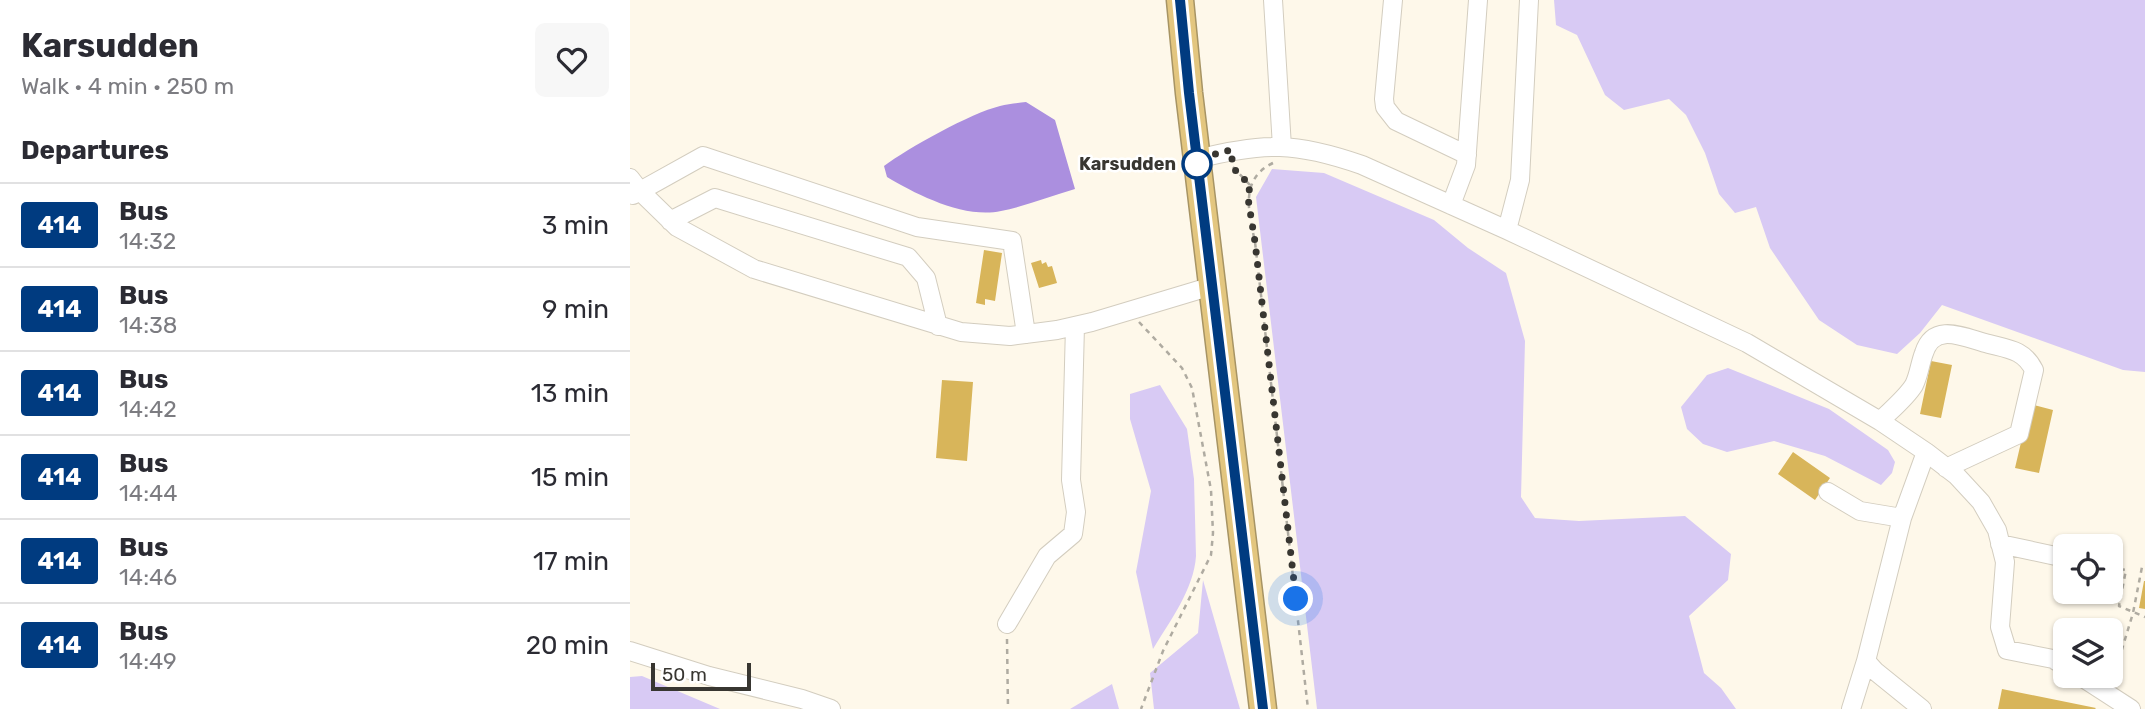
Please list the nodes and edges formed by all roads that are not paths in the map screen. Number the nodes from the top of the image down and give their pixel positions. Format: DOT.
graph roads {
  1 [pos="1180,0"];
  2 [pos="1273,0"];
  3 [pos="1393,0"];
  4 [pos="1478,0"];
  5 [pos="1529,0"];
  6 [pos="1280,154"];
  7 [pos="1467,155"];
  8 [pos="1196,159"];
  9 [pos="633,189"];
  10 [pos="1451,205"];
  11 [pos="670,220"];
  12 [pos="1507,230"];
  13 [pos="1212,286"];
  14 [pos="938,326"];
  15 [pos="1075,326"];
  16 [pos="1026,334"];
  17 [pos="1880,421"];
  18 [pos="1926,452"];
  19 [pos="1946,468"];
  20 [pos="1828,492"];
  21 [pos="1902,518"];
  22 [pos="2000,544"];
  23 [pos="2053,555"];
  24 [pos="1007,624"];
  25 [pos="630,651"];
  26 [pos="2053,659"];
  27 [pos="1866,661"];
  28 [pos="2099,688"];
  29 [pos="831,709"];
  30 [pos="1264,709"];
  31 [pos="1851,709"];
  32 [pos="1922,709"];
  33 [pos="2130,709"];
  1 -- 8 [label="highway"];
  2 -- 6 [label="street"];
  3 -- 7 [label="street"];
  4 -- 7 [label="street"];
  5 -- 12 [label="street"];
  6 -- 8 [label="street"];
  6 -- 10 [label="street"];
  7 -- 10 [label="street"];
  8 -- 13 [label="highway"];
  9 -- 11 [label="street"];
  9 -- 16 [label="street"];
  10 -- 12 [label="street"];
  11 -- 14 [label="street"];
  11 -- 14 [label="street"];
  12 -- 17 [label="street"];
  13 -- 15 [label="street"];
  13 -- 30 [label="highway"];
  14 -- 16 [label="street"];
  15 -- 16 [label="street"];
  15 -- 24 [label="street"];
  17 -- 18 [label="street"];
  17 -- 19 [label="street"];
  18 -- 19 [label="street"];
  18 -- 21 [label="street"];
  19 -- 22 [label="street"];
  20 -- 21 [label="street"];
  21 -- 27 [label="street"];
  22 -- 23 [label="street"];
  22 -- 26 [label="street"];
  25 -- 29 [label="street"];
  27 -- 31 [label="street"];
  27 -- 32 [label="street"];
  28 -- 33 [label="street"];
}
